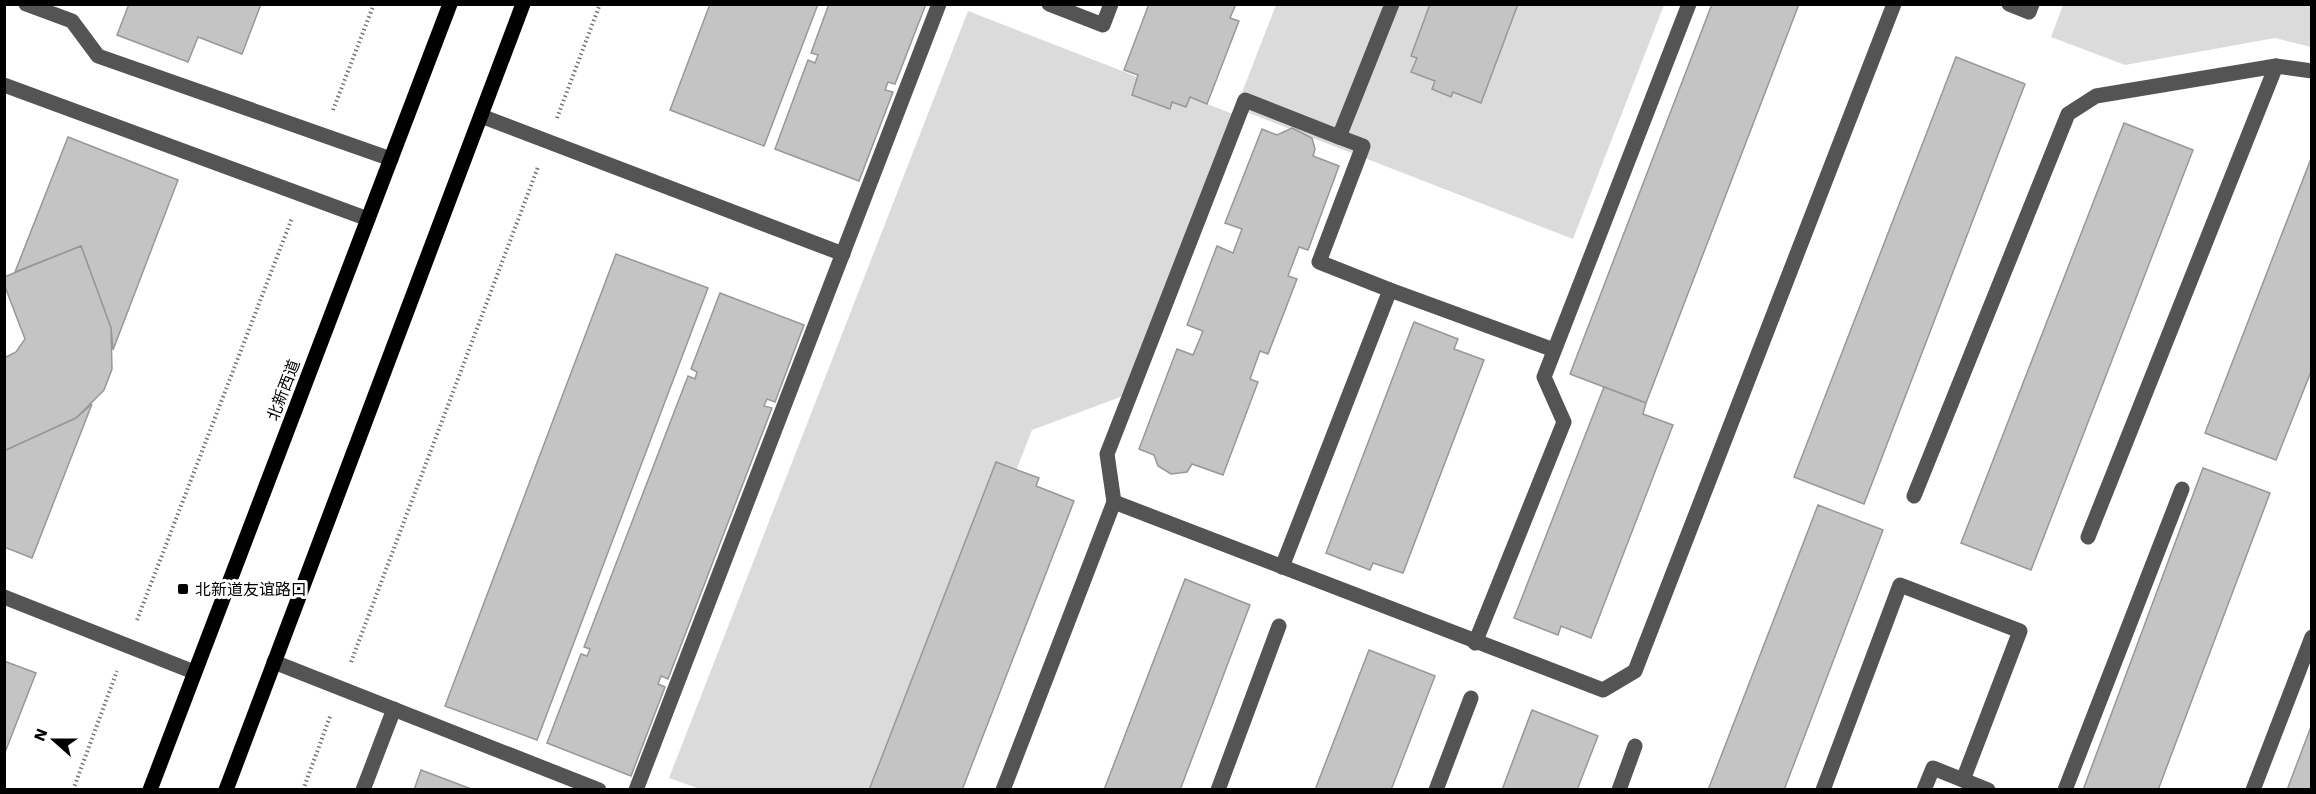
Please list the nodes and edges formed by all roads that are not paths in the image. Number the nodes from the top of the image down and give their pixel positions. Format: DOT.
graph roads {
  1 [pos="26,4"];
  2 [pos="450,4"];
  3 [pos="524,4"];
  4 [pos="939,4"];
  5 [pos="1049,4"];
  6 [pos="1111,4"];
  7 [pos="1392,4"];
  8 [pos="1689,4"];
  9 [pos="1894,4"];
  10 [pos="2009,4"];
  11 [pos="2032,4"];
  12 [pos="2276,66"];
  13 [pos="2312,71"];
  14 [pos="4,85"];
  15 [pos="481,116"];
  16 [pos="1339,137"];
  17 [pos="391,159"];
  18 [pos="368,219"];
  19 [pos="843,255"];
  20 [pos="1390,290"];
  21 [pos="1554,350"];
  22 [pos="2182,489"];
  23 [pos="1914,496"];
  24 [pos="1114,502"];
  25 [pos="2088,537"];
  26 [pos="1282,567"];
  27 [pos="4,597"];
  28 [pos="1279,626"];
  29 [pos="2312,638"];
  30 [pos="1476,643"];
  31 [pos="274,662"];
  32 [pos="194,672"];
  33 [pos="1471,698"];
  34 [pos="394,709"];
  35 [pos="1635,746"];
  36 [pos="1963,780"];
  37 [pos="150,789"];
  38 [pos="226,789"];
  39 [pos="363,789"];
  40 [pos="598,789"];
  41 [pos="636,789"];
  42 [pos="1003,789"];
  43 [pos="1218,789"];
  44 [pos="1436,789"];
  45 [pos="1619,789"];
  46 [pos="1823,789"];
  47 [pos="1924,789"];
  48 [pos="1988,789"];
  49 [pos="2065,789"];
  50 [pos="2253,789"];
  1 -- 17 [label="street"];
  2 -- 17 [label="main road, 北新西道"];
  3 -- 15 [label="main road"];
  4 -- 19 [label="street"];
  5 -- 6 [label="street"];
  7 -- 16 [label="street"];
  8 -- 21 [label="street"];
  9 -- 30 [label="street"];
  10 -- 11 [label="street"];
  12 -- 13 [label="street"];
  12 -- 23 [label="street"];
  12 -- 25 [label="street"];
  14 -- 18 [label="street"];
  15 -- 19 [label="street"];
  15 -- 31 [label="main road"];
  16 -- 20 [label="street"];
  16 -- 24 [label="street"];
  17 -- 18 [label="main road, 北新西道"];
  18 -- 32 [label="main road, 北新西道"];
  19 -- 41 [label="street"];
  20 -- 21 [label="street"];
  20 -- 26 [label="street"];
  21 -- 30 [label="street"];
  22 -- 49 [label="street"];
  24 -- 26 [label="street"];
  24 -- 42 [label="street"];
  26 -- 30 [label="street"];
  27 -- 32 [label="street"];
  28 -- 43 [label="street"];
  29 -- 50 [label="street"];
  31 -- 34 [label="street"];
  31 -- 38 [label="main road"];
  32 -- 37 [label="main road, 北新西道"];
  33 -- 44 [label="street"];
  34 -- 39 [label="street"];
  34 -- 40 [label="street"];
  35 -- 45 [label="street"];
  36 -- 46 [label="street"];
  36 -- 47 [label="street"];
  36 -- 48 [label="street"];
}
